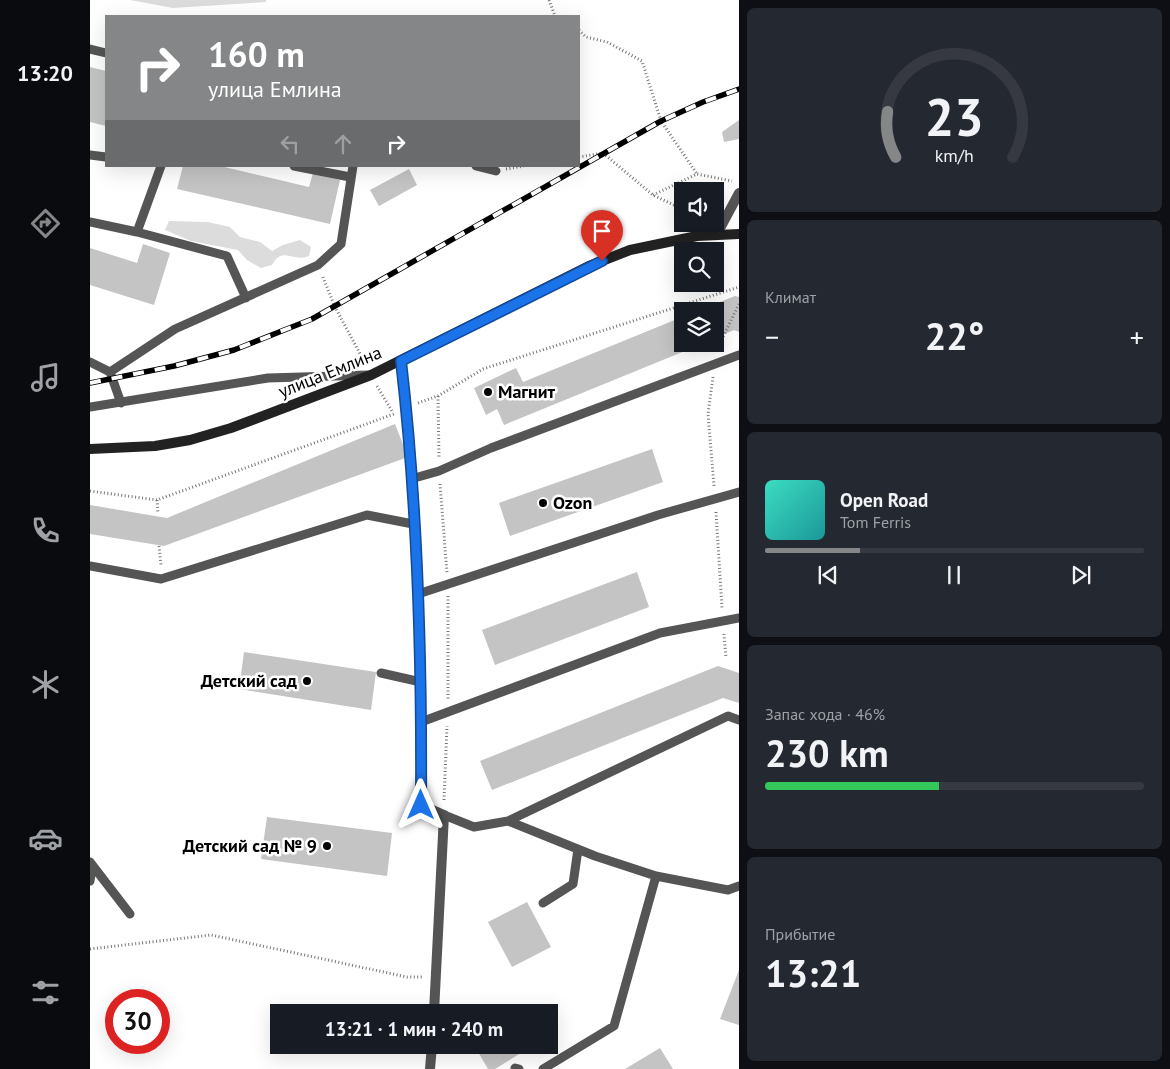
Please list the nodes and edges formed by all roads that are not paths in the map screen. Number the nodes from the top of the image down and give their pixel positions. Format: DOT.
graph roads {
  1 [pos="90,49"];
  2 [pos="105,53"];
  3 [pos="90,154"];
  4 [pos="105,157"];
  5 [pos="161,167"];
  6 [pos="300,167"];
  7 [pos="353,167"];
  8 [pos="480,167"];
  9 [pos="496,171"];
  10 [pos="350,176"];
  11 [pos="739,192"];
  12 [pos="90,222"];
  13 [pos="137,232"];
  14 [pos="717,234"];
  15 [pos="739,234"];
  16 [pos="246,298"];
  17 [pos="739,355"];
  18 [pos="401,361"];
  19 [pos="90,362"];
  20 [pos="110,372"];
  21 [pos="370,375"];
  22 [pos="122,403"];
  23 [pos="90,407"];
  24 [pos="90,449"];
  25 [pos="411,479"];
  26 [pos="739,492"];
  27 [pos="413,524"];
  28 [pos="90,566"];
  29 [pos="418,594"];
  30 [pos="739,618"];
  31 [pos="381,673"];
  32 [pos="421,682"];
  33 [pos="739,720"];
  34 [pos="421,722"];
  35 [pos="444,815"];
  36 [pos="508,821"];
  37 [pos="578,849"];
  38 [pos="91,865"];
  39 [pos="656,876"];
  40 [pos="90,881"];
  41 [pos="739,886"];
  42 [pos="543,903"];
  43 [pos="130,914"];
  44 [pos="435,1004"];
  45 [pos="431,1054"];
  46 [pos="430,1069"];
  47 [pos="543,1069"];
  1 -- 2 [label="lane"];
  3 -- 4 [label="lane"];
  5 -- 13 [label="lane"];
  6 -- 10 [label="lane"];
  7 -- 10 [label="lane"];
  8 -- 9 [label="lane"];
  10 -- 16 [label="lane"];
  11 -- 14 [label="street"];
  12 -- 13 [label="lane"];
  13 -- 16 [label="lane"];
  14 -- 15 [label="street, улица Емлина"];
  14 -- 18 [label="street, улица Емлина"];
  16 -- 20 [label="lane"];
  17 -- 25 [label="lane"];
  18 -- 21 [label="street, улица Емлина"];
  18 -- 25 [label="street"];
  19 -- 20 [label="lane"];
  20 -- 22 [label="lane"];
  21 -- 22 [label="lane"];
  21 -- 24 [label="street, улица Емлина"];
  22 -- 23 [label="lane"];
  25 -- 27 [label="street"];
  26 -- 29 [label="lane"];
  27 -- 28 [label="lane"];
  27 -- 29 [label="street"];
  29 -- 32 [label="street"];
  30 -- 34 [label="lane"];
  31 -- 32 [label="lane"];
  32 -- 34 [label="street"];
  33 -- 36 [label="lane"];
  34 -- 35 [label="street"];
  35 -- 36 [label="lane"];
  35 -- 44 [label="street"];
  36 -- 37 [label="lane"];
  37 -- 39 [label="lane"];
  37 -- 42 [label="lane"];
  38 -- 40 [label="lane"];
  38 -- 43 [label="lane"];
  39 -- 41 [label="lane"];
  39 -- 47 [label="lane"];
  45 -- 46 [label="street"];
}
